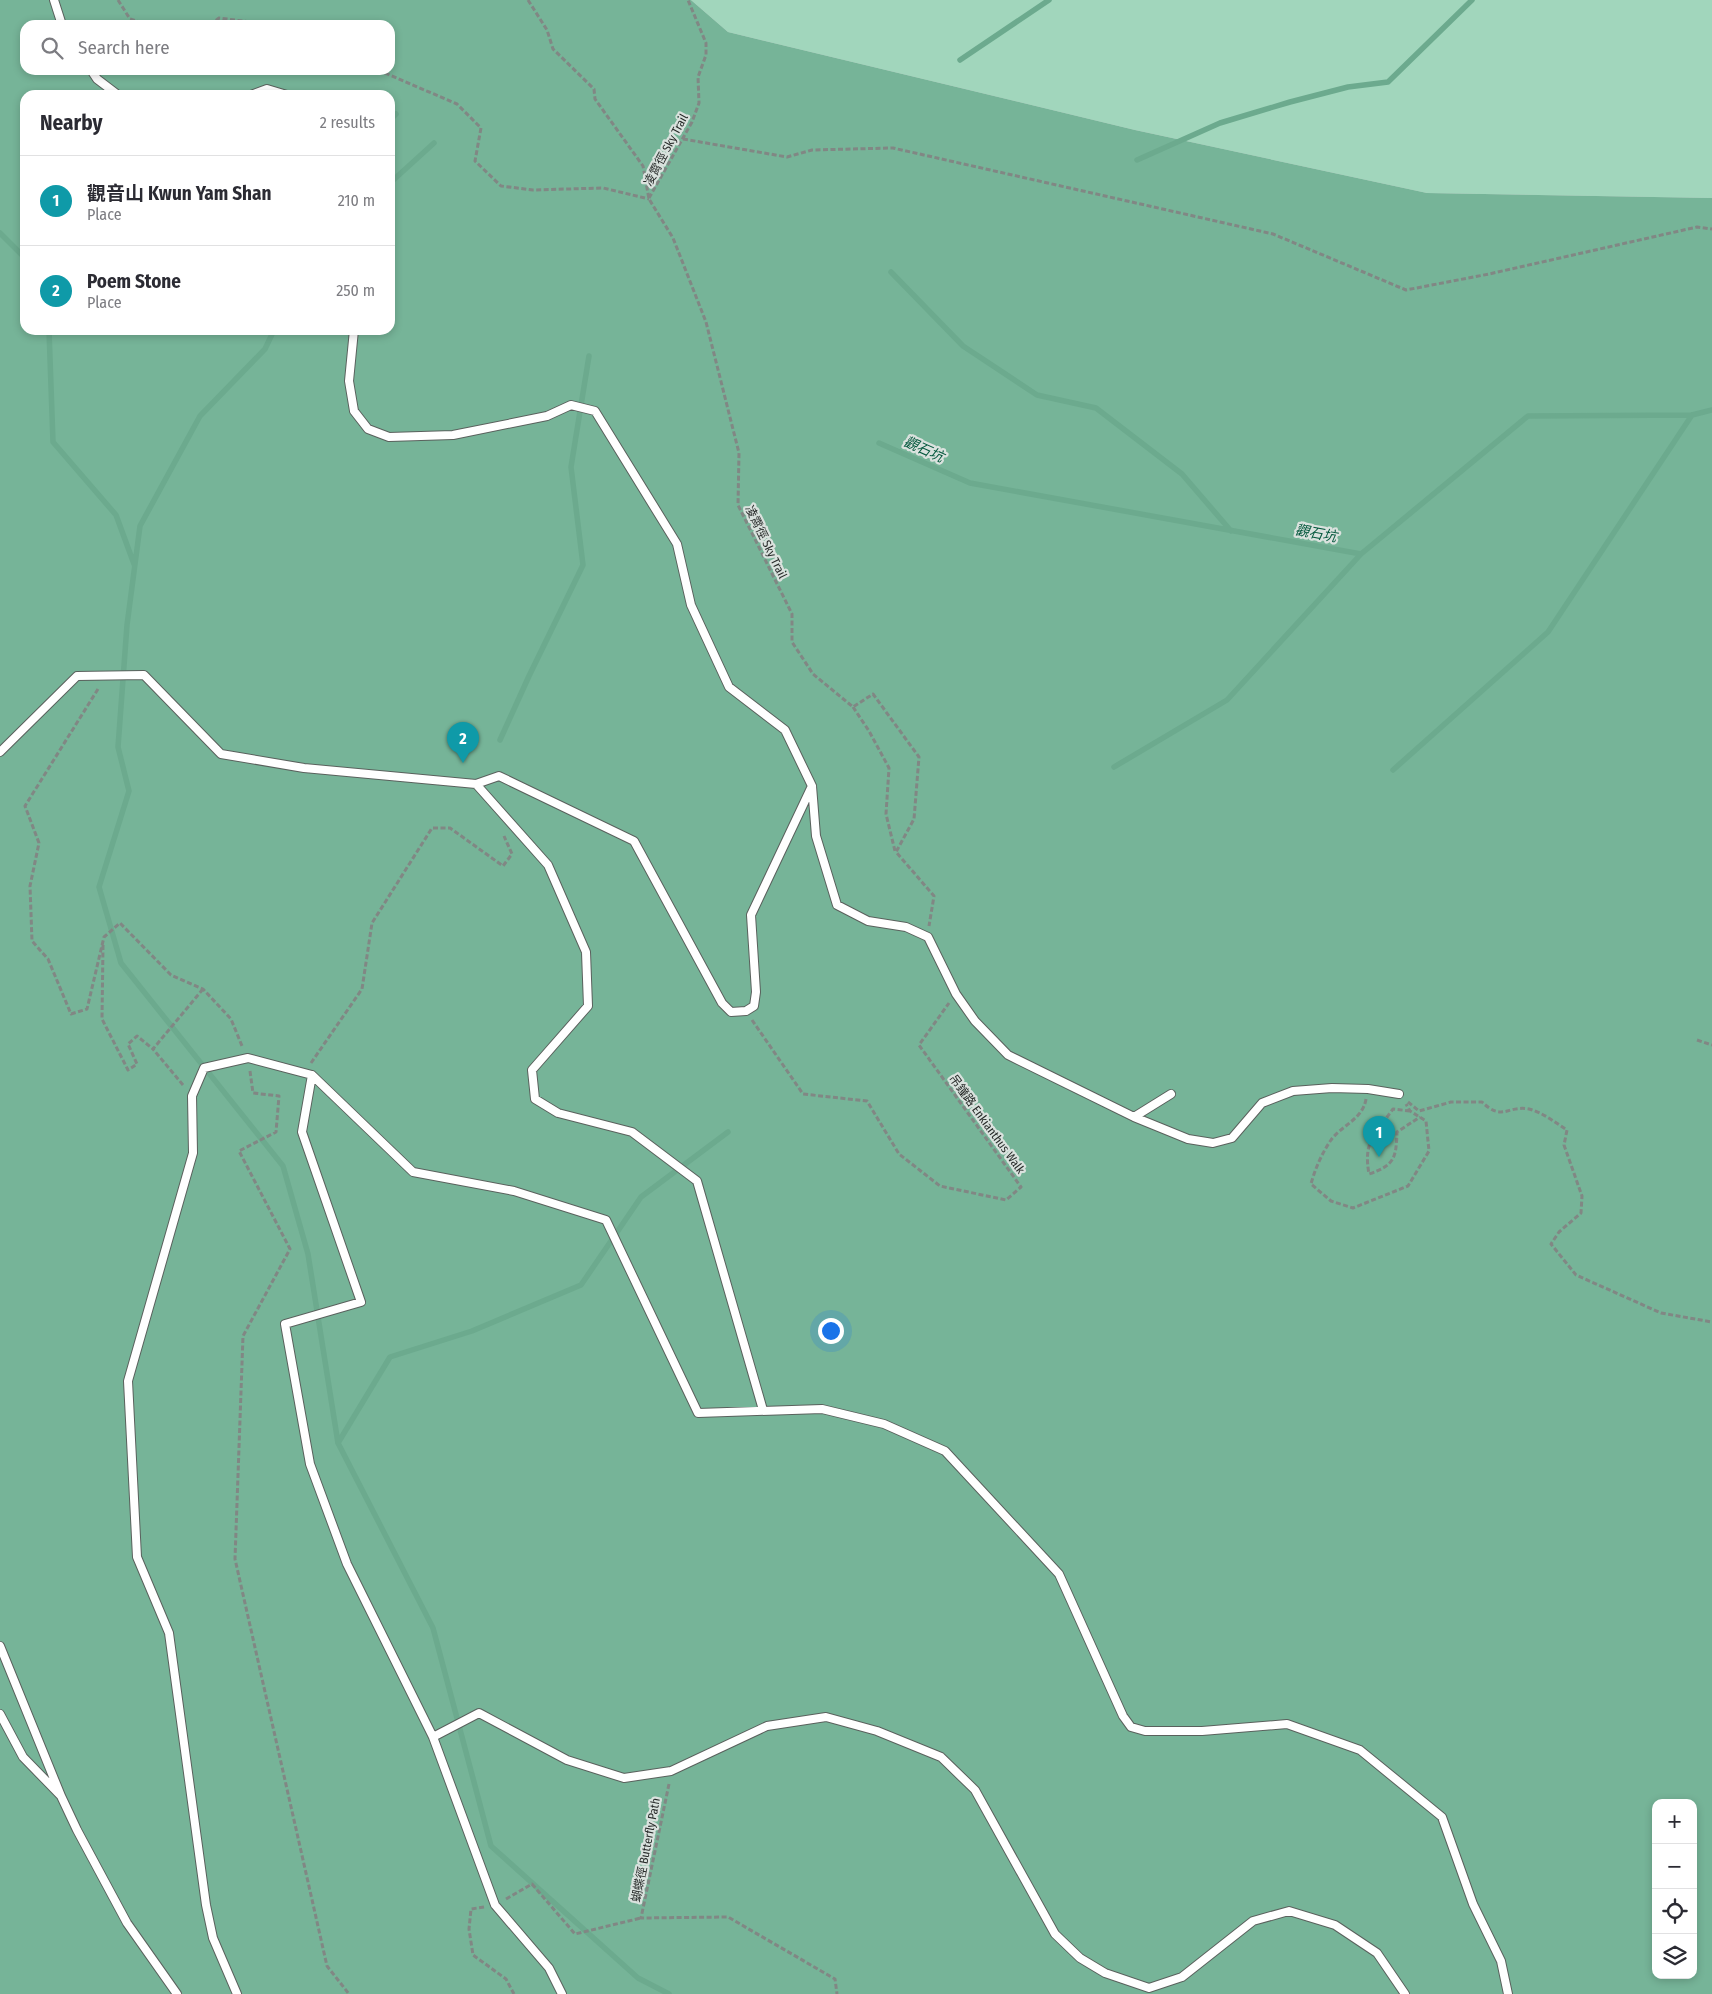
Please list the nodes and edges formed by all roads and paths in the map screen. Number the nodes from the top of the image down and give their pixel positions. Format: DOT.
graph roads {
  1 [pos="54,0"];
  2 [pos="118,0"];
  3 [pos="528,0"];
  4 [pos="688,0"];
  5 [pos="60,20"];
  6 [pos="133,20"];
  7 [pos="216,20"];
  8 [pos="234,20"];
  9 [pos="94,75"];
  10 [pos="390,75"];
  11 [pos="111,90"];
  12 [pos="682,139"];
  13 [pos="649,199"];
  14 [pos="1712,229"];
  15 [pos="354,335"];
  16 [pos="107,676"];
  17 [pos="853,707"];
  18 [pos="0,752"];
  19 [pos="476,784"];
  20 [pos="812,786"];
  21 [pos="501,828"];
  22 [pos="896,852"];
  23 [pos="928,936"];
  24 [pos="104,937"];
  25 [pos="203,989"];
  26 [pos="956,994"];
  27 [pos="746,1012"];
  28 [pos="1697,1040"];
  29 [pos="1712,1045"];
  30 [pos="153,1049"];
  31 [pos="248,1058"];
  32 [pos="308,1074"];
  33 [pos="1368,1089"];
  34 [pos="1171,1094"];
  35 [pos="1399,1094"];
  36 [pos="192,1096"];
  37 [pos="1410,1111"];
  38 [pos="1134,1117"];
  39 [pos="1420,1117"];
  40 [pos="1712,1322"];
  41 [pos="764,1410"];
  42 [pos="0,1646"];
  43 [pos="0,1714"];
  44 [pos="433,1737"];
  45 [pos="671,1771"];
  46 [pos="61,1796"];
  47 [pos="495,1905"];
  48 [pos="641,1918"];
  49 [pos="177,1994"];
  50 [pos="237,1994"];
  51 [pos="349,1994"];
  52 [pos="514,1994"];
  53 [pos="562,1994"];
  54 [pos="837,1994"];
  55 [pos="1405,1994"];
  56 [pos="1508,1994"];
  1 -- 5 [label="lane"];
  2 -- 6 [label="path"];
  3 -- 13 [label="path"];
  4 -- 12 [label="path, 凌霄徑 Sky Trail"];
  7 -- 8 [label="path"];
  9 -- 11 [label="lane"];
  10 -- 13 [label="path"];
  12 -- 13 [label="path, 凌霄徑 Sky Trail"];
  12 -- 14 [label="path"];
  13 -- 17 [label="path, 凌霄徑 Sky Trail"];
  15 -- 20 [label="lane"];
  16 -- 18 [label="lane"];
  16 -- 19 [label="lane"];
  16 -- 24 [label="path"];
  17 -- 22 [label="path, 凌霄徑 Sky Trail"];
  17 -- 22 [label="path"];
  19 -- 27 [label="lane"];
  19 -- 41 [label="lane"];
  20 -- 23 [label="lane"];
  20 -- 27 [label="lane"];
  21 -- 32 [label="path"];
  22 -- 23 [label="path"];
  23 -- 26 [label="lane"];
  24 -- 25 [label="path"];
  24 -- 30 [label="path"];
  25 -- 30 [label="path"];
  25 -- 31 [label="path"];
  26 -- 27 [label="path, 吊鐘路 Enkianthus Walk"];
  26 -- 38 [label="lane"];
  28 -- 29 [label="path"];
  30 -- 36 [label="path"];
  31 -- 32 [label="lane"];
  31 -- 36 [label="lane"];
  31 -- 51 [label="path"];
  32 -- 41 [label="lane"];
  32 -- 44 [label="lane"];
  33 -- 35 [label="lane"];
  33 -- 38 [label="lane"];
  33 -- 39 [label="path"];
  34 -- 38 [label="lane"];
  35 -- 37 [label="path"];
  35 -- 40 [label="path"];
  36 -- 50 [label="lane"];
  37 -- 39 [label="path"];
  37 -- 39 [label="path"];
  41 -- 56 [label="lane"];
  42 -- 46 [label="lane"];
  43 -- 46 [label="lane"];
  44 -- 45 [label="lane"];
  44 -- 47 [label="lane"];
  45 -- 48 [label="path, 蝴蝶徑 Butterfly Path"];
  45 -- 55 [label="lane"];
  46 -- 49 [label="lane"];
  47 -- 48 [label="path"];
  47 -- 52 [label="path"];
  47 -- 53 [label="lane"];
  48 -- 54 [label="path, 蝴蝶徑 Butterfly Path"];
}
